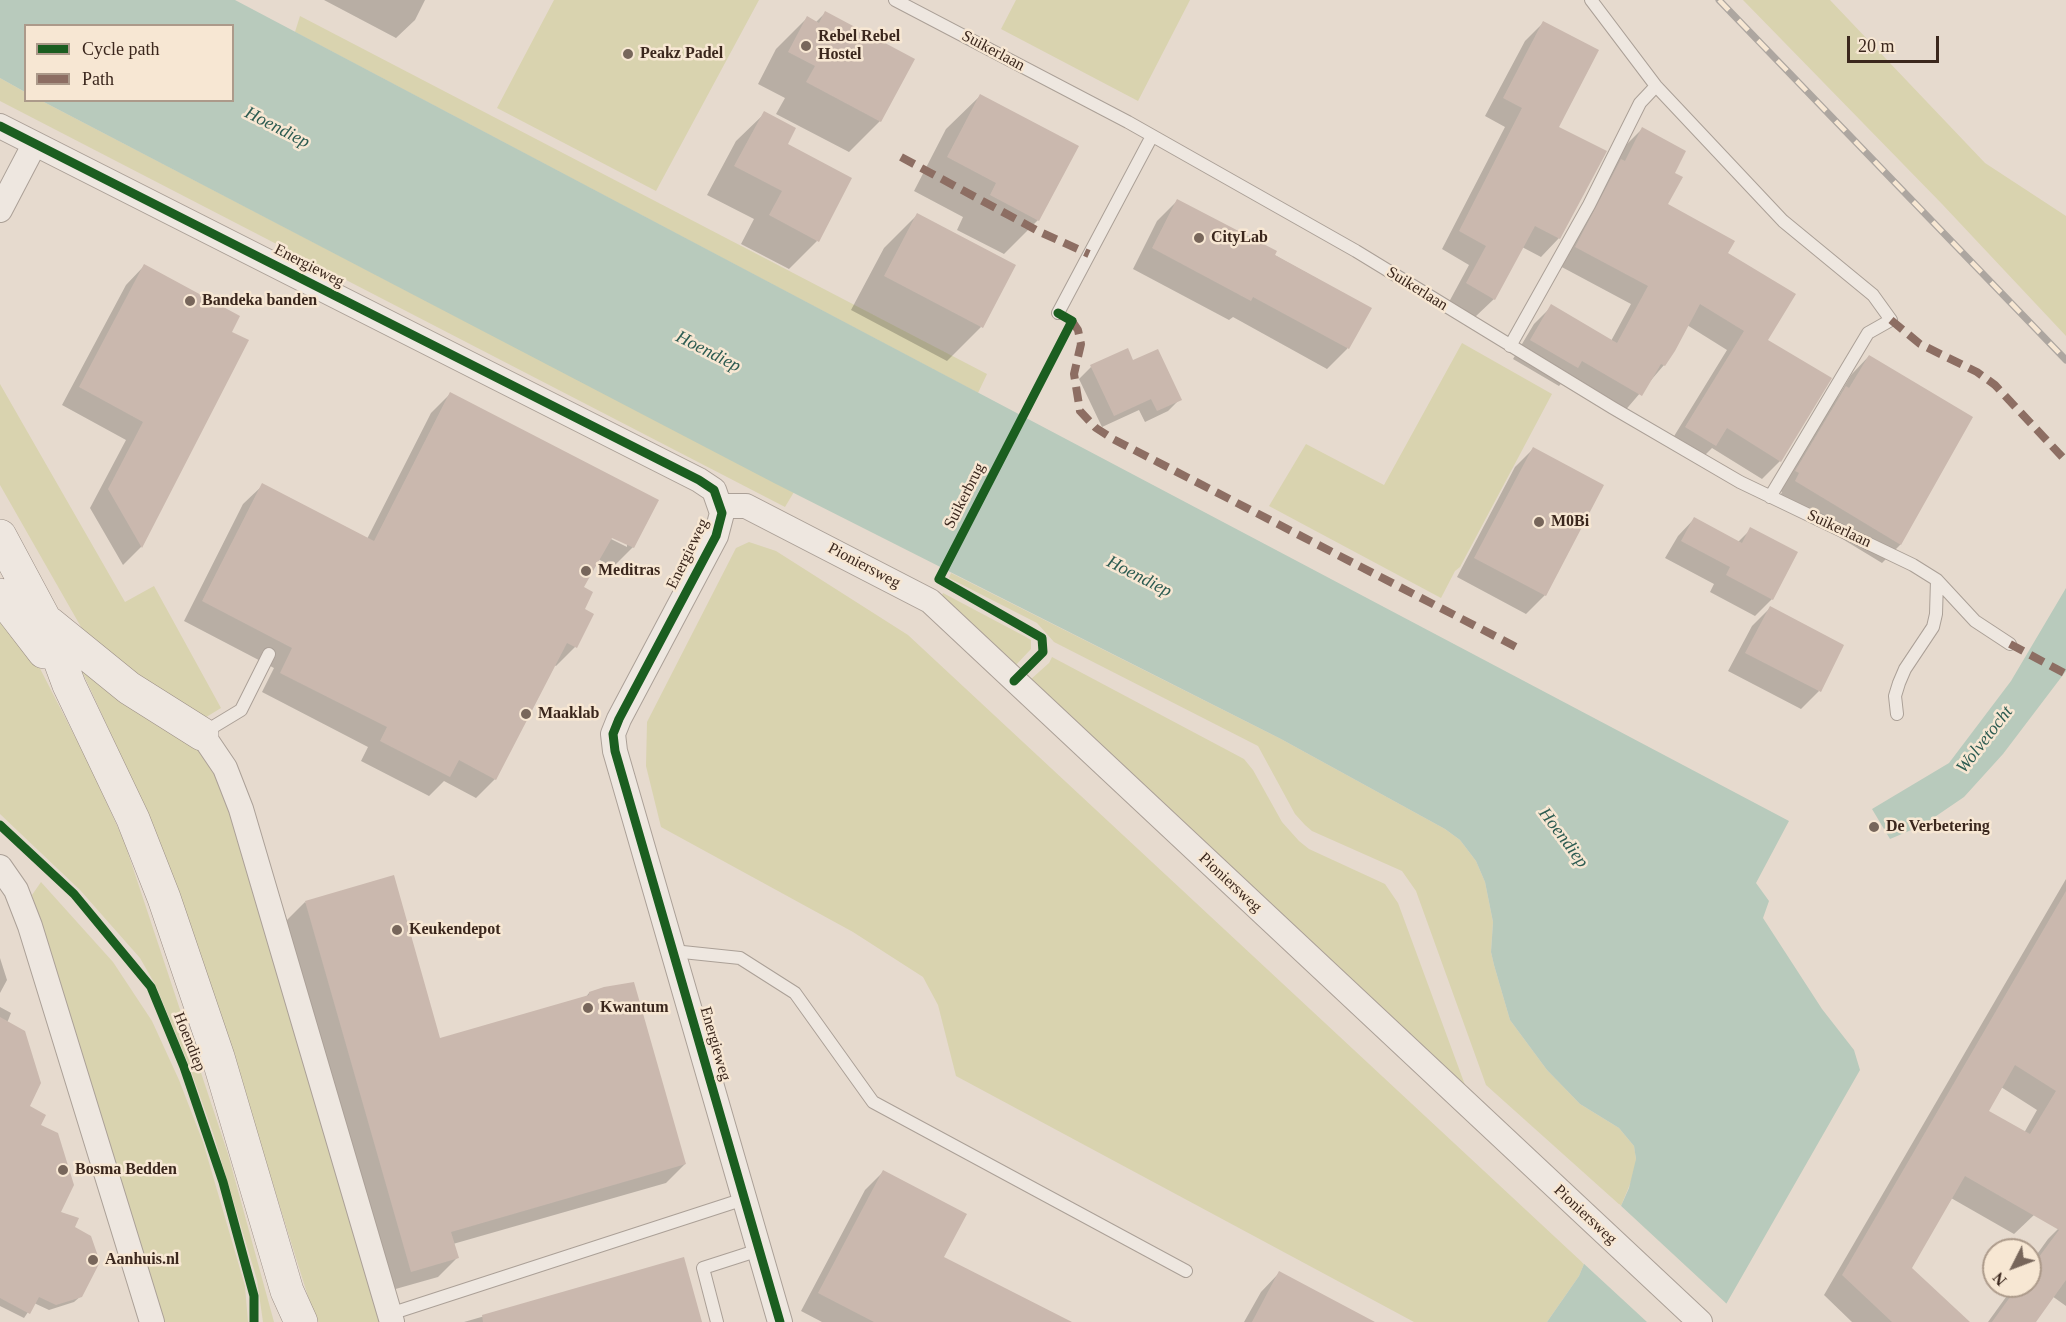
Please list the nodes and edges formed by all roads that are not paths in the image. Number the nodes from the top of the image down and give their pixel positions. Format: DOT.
graph roads {
  1 [pos="895,0"];
  2 [pos="1591,0"];
  3 [pos="1656,86"];
  4 [pos="0,126"];
  5 [pos="1152,136"];
  6 [pos="34,145"];
  7 [pos="0,210"];
  8 [pos="1058,313"];
  9 [pos="1510,346"];
  10 [pos="1770,497"];
  11 [pos="721,506"];
  12 [pos="0,536"];
  13 [pos="1937,580"];
  14 [pos="0,595"];
  15 [pos="45,620"];
  16 [pos="2010,644"];
  17 [pos="269,654"];
  18 [pos="69,685"];
  19 [pos="1897,714"];
  20 [pos="202,734"];
  21 [pos="0,867"];
  22 [pos="673,951"];
  23 [pos="744,1199"];
  24 [pos="759,1250"];
  25 [pos="1186,1271"];
  26 [pos="288,1306"];
  27 [pos="391,1318"];
  28 [pos="152,1322"];
  29 [pos="301,1322"];
  30 [pos="717,1322"];
  31 [pos="780,1322"];
  32 [pos="1700,1322"];
  1 -- 5 [label="lane, Suikerlaan"];
  2 -- 3 [label="lane"];
  3 -- 9 [label="lane"];
  3 -- 10 [label="lane"];
  4 -- 6 [label="street, Energieweg"];
  5 -- 8 [label="lane"];
  5 -- 9 [label="lane, Suikerlaan"];
  6 -- 7 [label="street"];
  6 -- 11 [label="street, Energieweg"];
  9 -- 10 [label="lane, Suikerlaan"];
  10 -- 13 [label="lane, Suikerlaan"];
  11 -- 22 [label="street, Energieweg"];
  11 -- 32 [label="street, Pioniersweg"];
  12 -- 15 [label="main road, Hoendiep"];
  13 -- 16 [label="lane, Suikerlaan"];
  13 -- 19 [label="lane"];
  14 -- 18 [label="main road, Hoendiep"];
  15 -- 18 [label="main road, Hoendiep"];
  15 -- 20 [label="main road"];
  17 -- 20 [label="lane"];
  18 -- 26 [label="main road, Hoendiep"];
  20 -- 27 [label="street"];
  21 -- 28 [label="street"];
  22 -- 23 [label="street, Energieweg"];
  22 -- 25 [label="lane"];
  23 -- 24 [label="street, Energieweg"];
  23 -- 27 [label="lane"];
  24 -- 30 [label="lane"];
  24 -- 31 [label="street, Energieweg"];
  26 -- 29 [label="main road, Hoendiep"];
}
